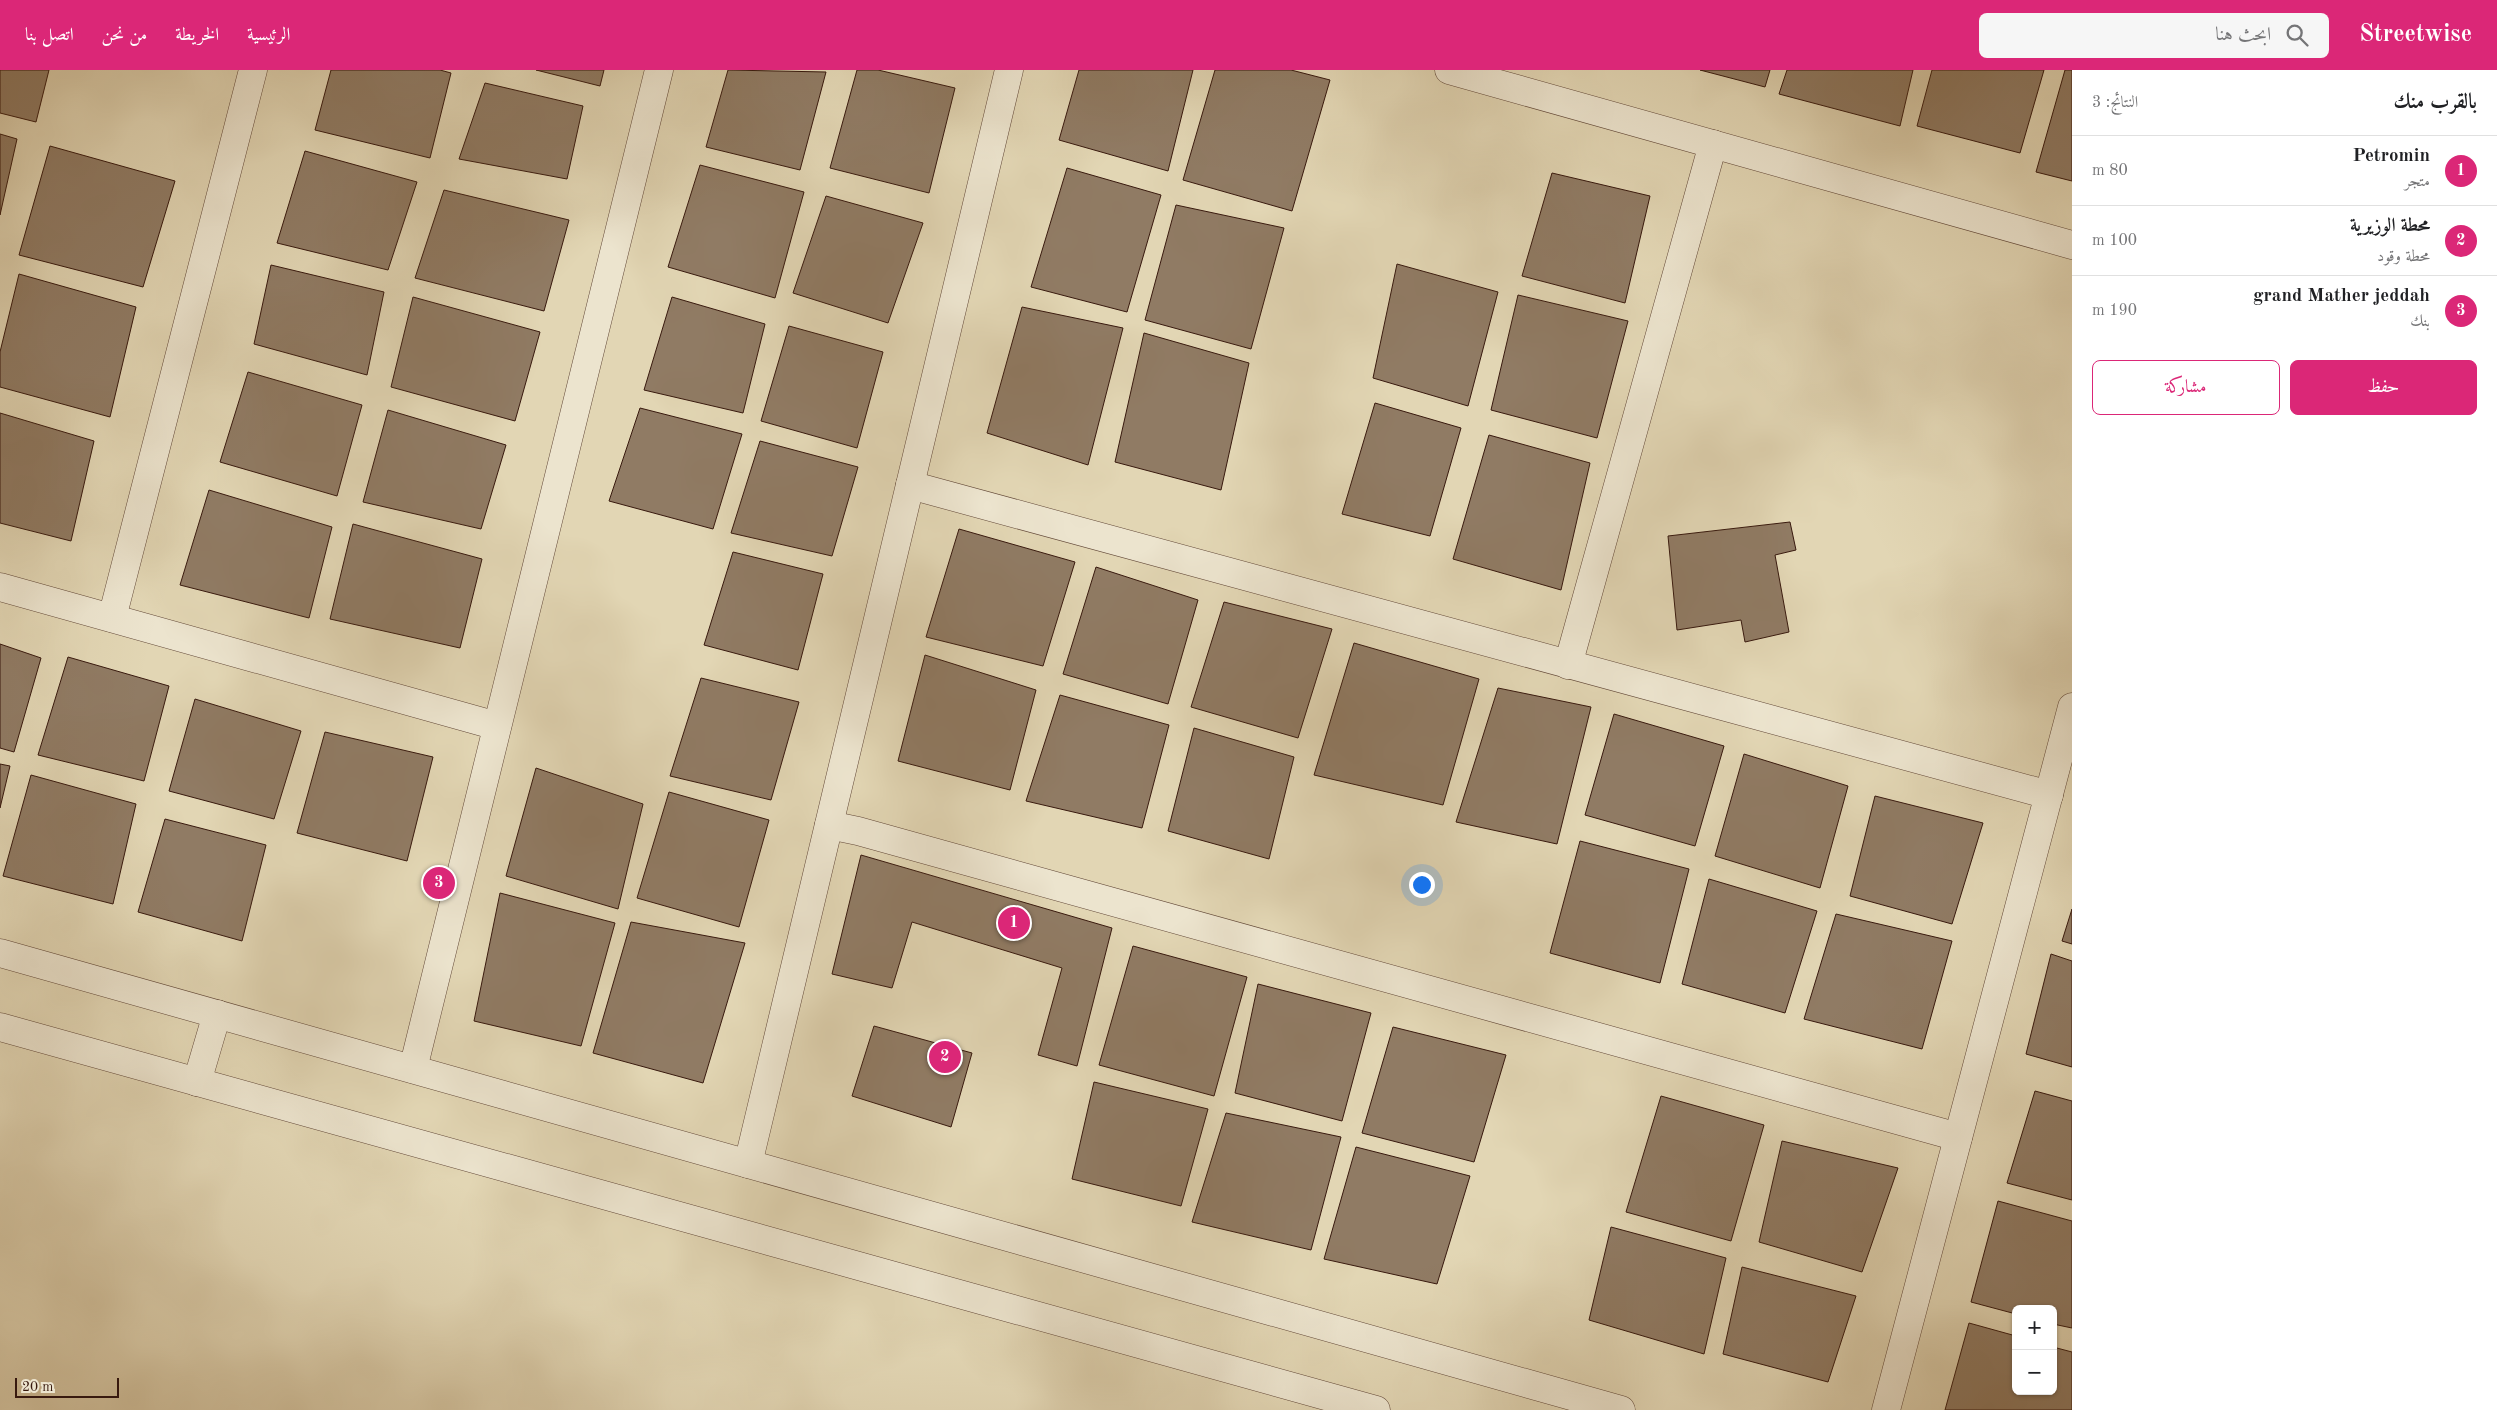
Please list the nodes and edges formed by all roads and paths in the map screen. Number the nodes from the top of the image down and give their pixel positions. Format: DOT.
graph roads {
  1 [pos="253,70"];
  2 [pos="659,70"];
  3 [pos="1008,70"];
  4 [pos="1449,70"];
  5 [pos="1713,144"];
  6 [pos="2072,245"];
  7 [pos="910,485"];
  8 [pos="0,586"];
  9 [pos="112,618"];
  10 [pos="1568,665"];
  11 [pos="2072,706"];
  12 [pos="497,726"];
  13 [pos="2049,795"];
  14 [pos="829,825"];
  15 [pos="0,953"];
  16 [pos="217,1014"];
  17 [pos="0,1027"];
  18 [pos="413,1069"];
  19 [pos="198,1082"];
  20 [pos="1958,1138"];
  21 [pos="748,1164"];
  22 [pos="1376,1410"];
  23 [pos="1621,1410"];
  24 [pos="1886,1410"];
  1 -- 9 [label="street"];
  2 -- 12 [label="street"];
  3 -- 7 [label="street"];
  4 -- 5 [label="street"];
  5 -- 6 [label="street"];
  5 -- 10 [label="street"];
  7 -- 10 [label="street"];
  7 -- 14 [label="street"];
  8 -- 9 [label="street"];
  9 -- 12 [label="street"];
  10 -- 13 [label="street"];
  11 -- 13 [label="street"];
  12 -- 18 [label="street"];
  13 -- 20 [label="street"];
  14 -- 20 [label="street"];
  14 -- 21 [label="street"];
  15 -- 16 [label="street"];
  16 -- 18 [label="street"];
  16 -- 19 [label="street"];
  17 -- 19 [label="street"];
  18 -- 21 [label="street"];
  19 -- 22 [label="street"];
  20 -- 24 [label="street"];
  21 -- 23 [label="street"];
}
